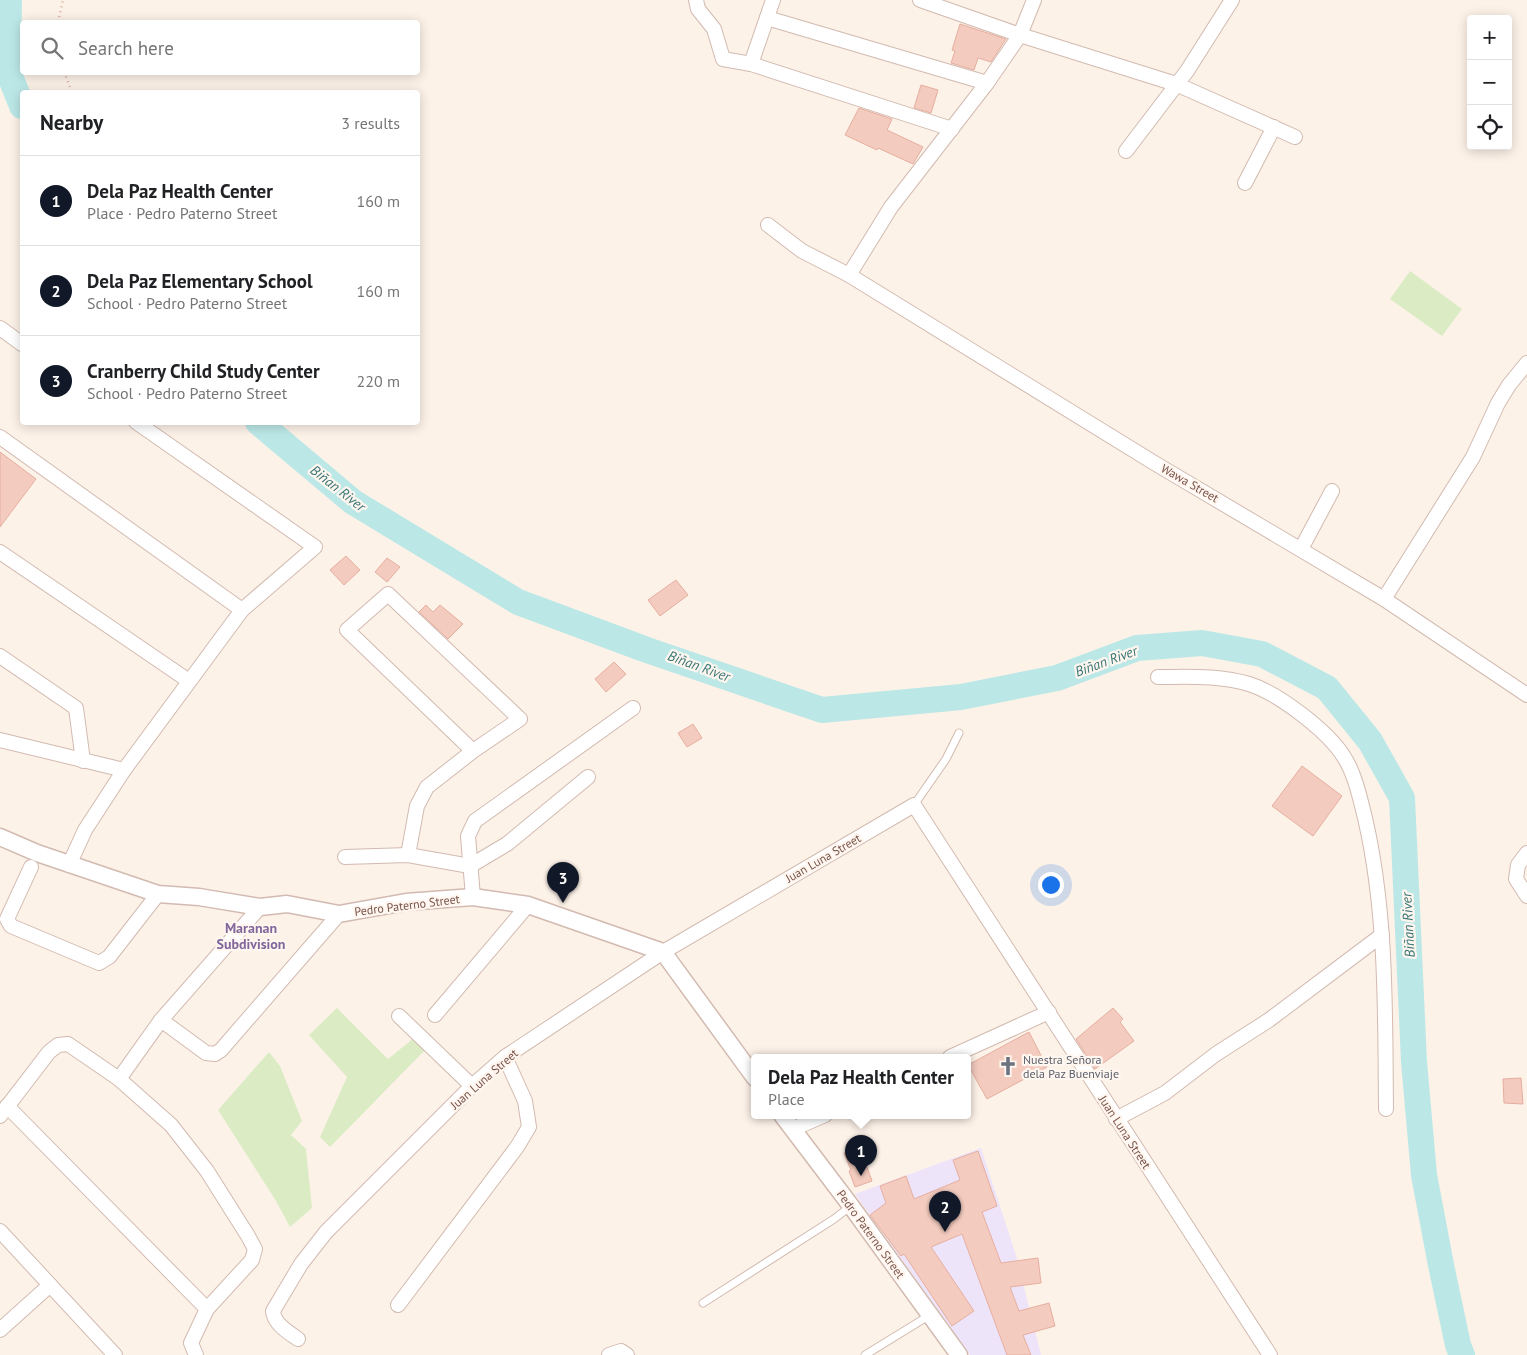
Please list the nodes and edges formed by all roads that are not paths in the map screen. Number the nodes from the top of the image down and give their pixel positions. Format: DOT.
graph roads {
  1 [pos="696,0"];
  2 [pos="773,0"];
  3 [pos="920,0"];
  4 [pos="1034,0"];
  5 [pos="1232,0"];
  6 [pos="767,18"];
  7 [pos="1020,34"];
  8 [pos="752,64"];
  9 [pos="987,84"];
  10 [pos="1176,84"];
  11 [pos="1274,127"];
  12 [pos="952,129"];
  13 [pos="1295,137"];
  14 [pos="1126,151"];
  15 [pos="1245,183"];
  16 [pos="768,225"];
  17 [pos="849,276"];
  18 [pos="0,328"];
  19 [pos="20,343"];
  20 [pos="1527,363"];
  21 [pos="140,425"];
  22 [pos="0,437"];
  23 [pos="1332,490"];
  24 [pos="1301,549"];
  25 [pos="0,552"];
  26 [pos="1384,599"];
  27 [pos="242,610"];
  28 [pos="0,656"];
  29 [pos="1158,677"];
  30 [pos="189,681"];
  31 [pos="1527,695"];
  32 [pos="633,708"];
  33 [pos="959,732"];
  34 [pos="0,740"];
  35 [pos="473,751"];
  36 [pos="83,761"];
  37 [pos="124,770"];
  38 [pos="588,777"];
  39 [pos="914,805"];
  40 [pos="0,837"];
  41 [pos="1527,853"];
  42 [pos="408,855"];
  43 [pos="345,857"];
  44 [pos="69,865"];
  45 [pos="470,866"];
  46 [pos="30,867"];
  47 [pos="158,894"];
  48 [pos="1527,896"];
  49 [pos="473,897"];
  50 [pos="528,905"];
  51 [pos="260,907"];
  52 [pos="339,914"];
  53 [pos="1382,935"];
  54 [pos="663,952"];
  55 [pos="1049,1012"];
  56 [pos="435,1015"];
  57 [pos="399,1016"];
  58 [pos="161,1020"];
  59 [pos="957,1054"];
  60 [pos="505,1057"];
  61 [pos="751,1073"];
  62 [pos="119,1079"];
  63 [pos="472,1086"];
  64 [pos="1386,1109"];
  65 [pos="4,1111"];
  66 [pos="785,1119"];
  67 [pos="816,1119"];
  68 [pos="1116,1119"];
  69 [pos="793,1130"];
  70 [pos="851,1206"];
  71 [pos="1,1233"];
  72 [pos="50,1285"];
  73 [pos="704,1303"];
  74 [pos="398,1305"];
  75 [pos="207,1309"];
  76 [pos="930,1314"];
  77 [pos="0,1330"];
  78 [pos="298,1339"];
  79 [pos="106,1352"];
  80 [pos="196,1355"];
  81 [pos="609,1355"];
  82 [pos="627,1355"];
  83 [pos="865,1355"];
  84 [pos="959,1355"];
  85 [pos="1270,1355"];
  1 -- 8 [label="street"];
  2 -- 6 [label="street"];
  3 -- 7 [label="street"];
  4 -- 7 [label="street"];
  5 -- 10 [label="street"];
  6 -- 8 [label="street"];
  6 -- 9 [label="street"];
  7 -- 9 [label="street"];
  7 -- 10 [label="street"];
  8 -- 12 [label="street"];
  9 -- 12 [label="street"];
  10 -- 11 [label="street"];
  10 -- 14 [label="street"];
  11 -- 13 [label="street"];
  11 -- 15 [label="street"];
  12 -- 17 [label="street"];
  16 -- 17 [label="street, Wawa Street"];
  17 -- 24 [label="street, Wawa Street"];
  18 -- 19 [label="street"];
  20 -- 26 [label="street"];
  21 -- 27 [label="street"];
  22 -- 27 [label="street"];
  23 -- 24 [label="street"];
  24 -- 26 [label="street, Wawa Street"];
  25 -- 30 [label="street"];
  26 -- 31 [label="street, Wawa Street"];
  27 -- 30 [label="street"];
  28 -- 36 [label="street"];
  29 -- 53 [label="street"];
  30 -- 37 [label="street"];
  32 -- 45 [label="street"];
  33 -- 39 [label="lane"];
  34 -- 36 [label="street"];
  35 -- 35 [label="street"];
  35 -- 42 [label="street"];
  36 -- 37 [label="street"];
  37 -- 44 [label="street"];
  38 -- 45 [label="street"];
  39 -- 54 [label="street, Juan Luna Street"];
  39 -- 55 [label="street, Juan Luna Street"];
  40 -- 44 [label="street, Pedro Paterno Street"];
  41 -- 48 [label="street"];
  42 -- 43 [label="street"];
  42 -- 45 [label="street"];
  44 -- 47 [label="street, Pedro Paterno Street"];
  45 -- 49 [label="street"];
  46 -- 47 [label="street"];
  47 -- 51 [label="street, Pedro Paterno Street"];
  49 -- 50 [label="street, Pedro Paterno Street"];
  49 -- 52 [label="street, Pedro Paterno Street"];
  50 -- 54 [label="street, Pedro Paterno Street"];
  50 -- 56 [label="street"];
  51 -- 52 [label="street, Pedro Paterno Street"];
  51 -- 58 [label="street"];
  52 -- 58 [label="street"];
  53 -- 64 [label="street"];
  53 -- 68 [label="street"];
  54 -- 60 [label="street, Juan Luna Street"];
  54 -- 61 [label="street"];
  55 -- 59 [label="street"];
  55 -- 68 [label="street, Juan Luna Street"];
  57 -- 63 [label="street"];
  58 -- 62 [label="street"];
  60 -- 63 [label="street, Juan Luna Street"];
  60 -- 74 [label="street"];
  62 -- 65 [label="street"];
  62 -- 75 [label="street"];
  63 -- 78 [label="street, Juan Luna Street"];
  65 -- 75 [label="street"];
  66 -- 69 [label="street, Pedro Paterno Street"];
  67 -- 69 [label="street"];
  68 -- 85 [label="street, Juan Luna Street"];
  69 -- 70 [label="street, Pedro Paterno Street"];
  70 -- 73 [label="lane"];
  70 -- 76 [label="street, Pedro Paterno Street"];
  71 -- 72 [label="street"];
  72 -- 77 [label="street"];
  72 -- 79 [label="street"];
  75 -- 80 [label="street"];
  76 -- 83 [label="lane"];
  76 -- 84 [label="street, Pedro Paterno Street"];
  81 -- 82 [label="street"];
}
